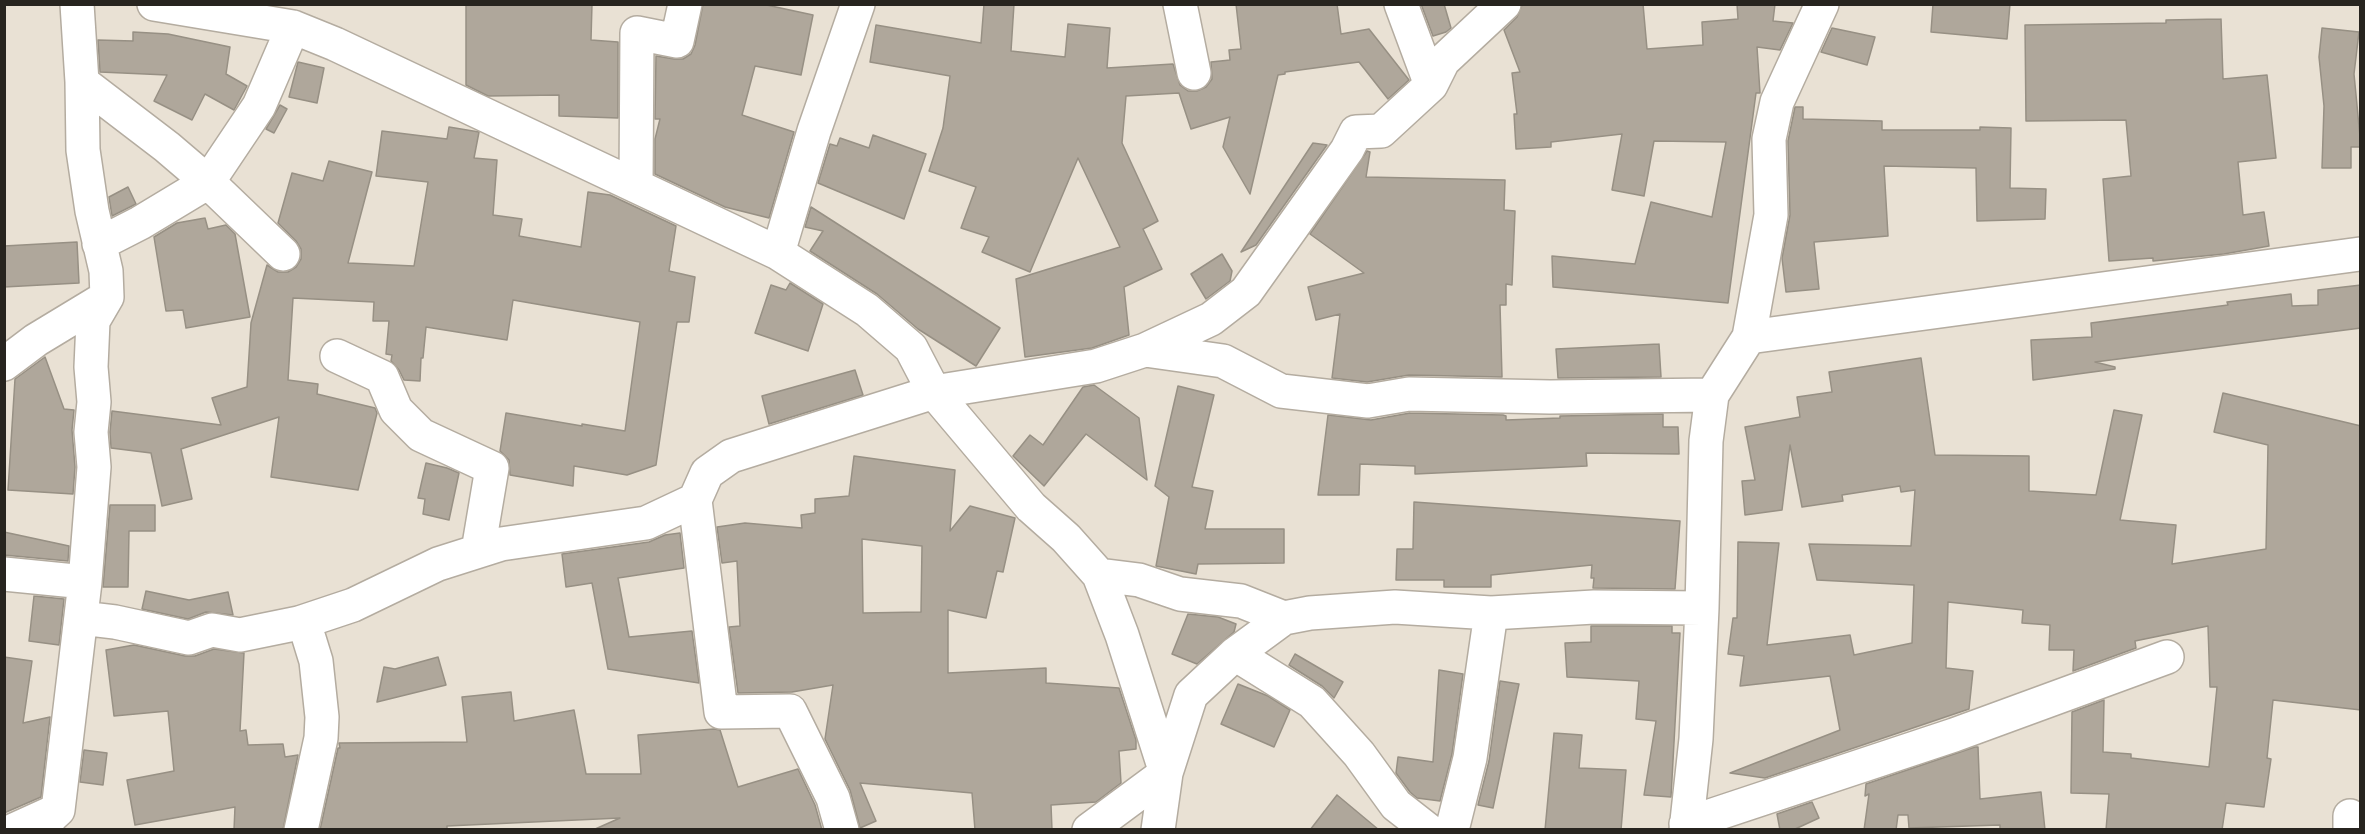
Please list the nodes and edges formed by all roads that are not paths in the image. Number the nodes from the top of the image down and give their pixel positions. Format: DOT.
graph roads {
  1 [pos="78,4"];
  2 [pos="154,4"];
  3 [pos="685,4"];
  4 [pos="858,4"];
  5 [pos="1180,4"];
  6 [pos="1401,4"];
  7 [pos="1504,4"];
  8 [pos="1822,4"];
  9 [pos="293,27"];
  10 [pos="1194,73"];
  11 [pos="82,82"];
  12 [pos="1431,85"];
  13 [pos="208,182"];
  14 [pos="636,184"];
  15 [pos="99,244"];
  16 [pos="778,253"];
  17 [pos="283,254"];
  18 [pos="2361,254"];
  19 [pos="107,297"];
  20 [pos="1749,337"];
  21 [pos="1145,350"];
  22 [pos="337,356"];
  23 [pos="4,364"];
  24 [pos="934,392"];
  25 [pos="1712,395"];
  26 [pos="695,500"];
  27 [pos="478,551"];
  28 [pos="4,574"];
  29 [pos="1099,575"];
  30 [pos="85,582"];
  31 [pos="1702,608"];
  32 [pos="1491,613"];
  33 [pos="81,618"];
  34 [pos="1284,618"];
  35 [pos="304,622"];
  36 [pos="1235,654"];
  37 [pos="2167,657"];
  38 [pos="1166,773"];
  39 [pos="53,820"];
  40 [pos="1686,827"];
  41 [pos="15,830"];
  42 [pos="301,830"];
  43 [pos="842,830"];
  44 [pos="1089,830"];
  45 [pos="1158,830"];
  46 [pos="1428,830"];
  47 [pos="1452,830"];
  1 -- 11 [label="street"];
  2 -- 9 [label="street"];
  3 -- 14 [label="street"];
  4 -- 16 [label="street"];
  5 -- 10 [label="street"];
  6 -- 12 [label="street"];
  7 -- 12 [label="street"];
  8 -- 20 [label="street"];
  9 -- 13 [label="street"];
  9 -- 14 [label="street"];
  11 -- 13 [label="street"];
  11 -- 15 [label="street"];
  12 -- 21 [label="street"];
  13 -- 15 [label="street"];
  13 -- 17 [label="street"];
  14 -- 16 [label="street"];
  15 -- 19 [label="street"];
  16 -- 24 [label="street"];
  18 -- 20 [label="street"];
  19 -- 23 [label="street"];
  19 -- 30 [label="street"];
  20 -- 25 [label="street"];
  21 -- 24 [label="street"];
  21 -- 25 [label="street"];
  22 -- 27 [label="street"];
  24 -- 26 [label="street"];
  24 -- 29 [label="street"];
  25 -- 31 [label="street"];
  26 -- 27 [label="street"];
  26 -- 43 [label="street"];
  27 -- 35 [label="street"];
  28 -- 30 [label="street"];
  29 -- 34 [label="street"];
  29 -- 38 [label="street"];
  30 -- 33 [label="street"];
  31 -- 32 [label="street"];
  31 -- 40 [label="street"];
  32 -- 34 [label="street"];
  32 -- 47 [label="street"];
  33 -- 35 [label="street"];
  33 -- 39 [label="street"];
  34 -- 36 [label="street"];
  35 -- 42 [label="street"];
  36 -- 38 [label="street"];
  36 -- 46 [label="street"];
  37 -- 40 [label="street"];
  38 -- 44 [label="street"];
  38 -- 45 [label="street"];
  39 -- 41 [label="street"];
}
